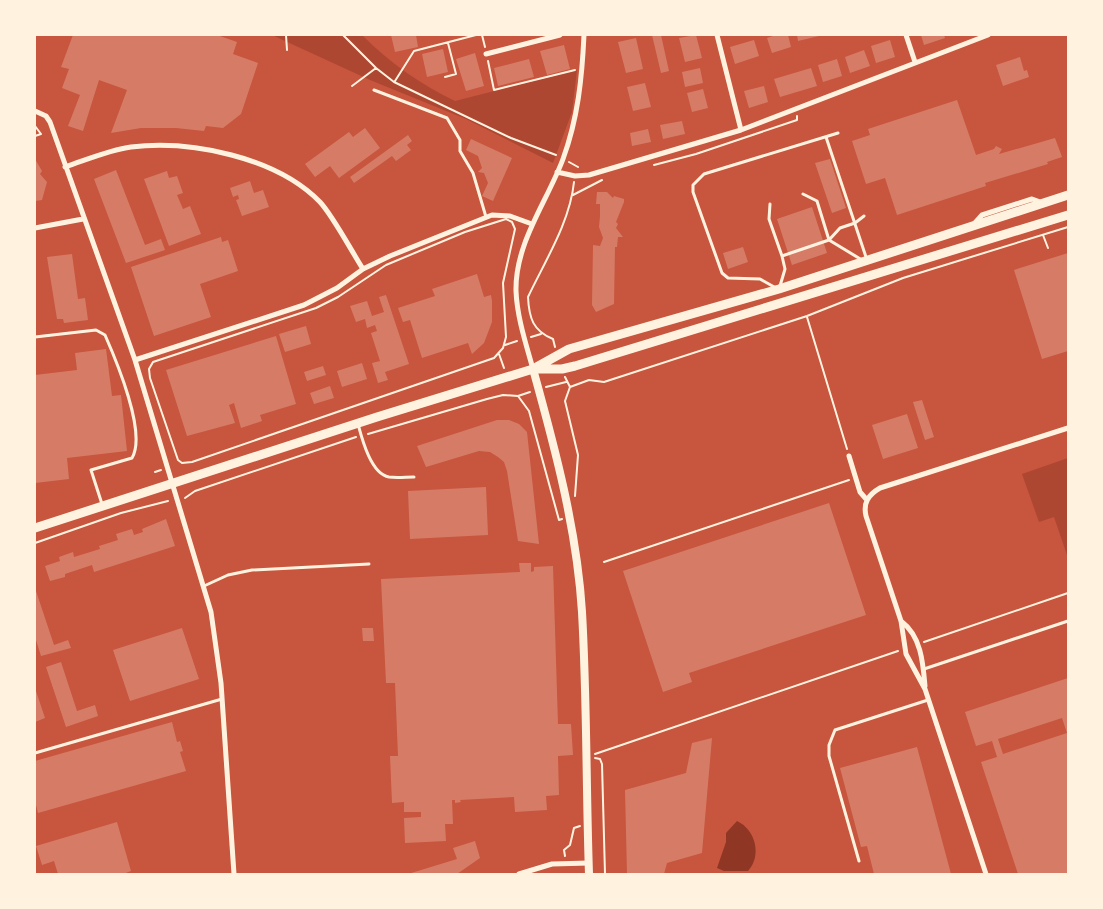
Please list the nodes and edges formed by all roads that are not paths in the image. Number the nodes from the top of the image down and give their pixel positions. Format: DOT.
graph roads {
  1 [pos="560,35"];
  2 [pos="584,35"];
  3 [pos="717,35"];
  4 [pos="906,35"];
  5 [pos="988,35"];
  6 [pos="486,54"];
  7 [pos="915,62"];
  8 [pos="374,90"];
  9 [pos="35,110"];
  10 [pos="741,130"];
  11 [pos="838,133"];
  12 [pos="826,137"];
  13 [pos="65,167"];
  14 [pos="557,172"];
  15 [pos="803,194"];
  16 [pos="1068,195"];
  17 [pos="1043,203"];
  18 [pos="770,204"];
  19 [pos="1010,214"];
  20 [pos="1068,215"];
  21 [pos="864,216"];
  22 [pos="486,218"];
  23 [pos="83,219"];
  24 [pos="855,223"];
  25 [pos="532,224"];
  26 [pos="973,226"];
  27 [pos="35,228"];
  28 [pos="1015,231"];
  29 [pos="828,240"];
  30 [pos="782,256"];
  31 [pos="866,261"];
  32 [pos="363,270"];
  33 [pos="779,289"];
  34 [pos="657,324"];
  35 [pos="35,336"];
  36 [pos="662,340"];
  37 [pos="135,360"];
  38 [pos="533,369"];
  39 [pos="358,424"];
  40 [pos="1068,428"];
  41 [pos="849,456"];
  42 [pos="414,477"];
  43 [pos="173,483"];
  44 [pos="867,500"];
  45 [pos="103,506"];
  46 [pos="35,528"];
  47 [pos="369,564"];
  48 [pos="204,586"];
  49 [pos="901,621"];
  50 [pos="1068,621"];
  51 [pos="923,669"];
  52 [pos="925,689"];
  53 [pos="222,698"];
  54 [pos="929,700"];
  55 [pos="35,753"];
  56 [pos="859,861"];
  57 [pos="589,863"];
  58 [pos="234,874"];
  59 [pos="519,874"];
  60 [pos="589,874"];
  61 [pos="986,874"];
  1 -- 6 [label="street"];
  2 -- 14 [label="street"];
  3 -- 10 [label="street"];
  4 -- 7 [label="street"];
  5 -- 7 [label="street"];
  7 -- 10 [label="street"];
  8 -- 22 [label="lane"];
  9 -- 13 [label="street"];
  10 -- 14 [label="street"];
  11 -- 12 [label="lane"];
  12 -- 24 [label="lane"];
  12 -- 33 [label="lane"];
  13 -- 23 [label="street"];
  13 -- 32 [label="street"];
  14 -- 25 [label="street"];
  15 -- 29 [label="lane"];
  16 -- 17 [label="main road"];
  17 -- 19 [label="main road"];
  17 -- 26 [label="street"];
  18 -- 30 [label="lane"];
  19 -- 26 [label="main road"];
  19 -- 28 [label="main road"];
  20 -- 28 [label="main road"];
  21 -- 24 [label="lane"];
  22 -- 25 [label="street"];
  22 -- 32 [label="street"];
  23 -- 27 [label="street"];
  23 -- 37 [label="street"];
  24 -- 29 [label="lane"];
  24 -- 31 [label="lane"];
  25 -- 38 [label="street"];
  26 -- 31 [label="main road"];
  28 -- 36 [label="main road"];
  29 -- 30 [label="lane"];
  29 -- 31 [label="lane"];
  30 -- 33 [label="lane"];
  31 -- 33 [label="main road"];
  32 -- 37 [label="street"];
  33 -- 34 [label="main road"];
  34 -- 36 [label="main road"];
  34 -- 38 [label="main road"];
  35 -- 45 [label="lane"];
  36 -- 38 [label="main road"];
  37 -- 43 [label="street"];
  38 -- 39 [label="main road"];
  38 -- 57 [label="street"];
  39 -- 42 [label="lane"];
  39 -- 43 [label="main road"];
  40 -- 44 [label="street"];
  41 -- 44 [label="street"];
  43 -- 45 [label="main road"];
  43 -- 48 [label="street"];
  44 -- 49 [label="street"];
  45 -- 46 [label="main road"];
  47 -- 48 [label="lane"];
  48 -- 53 [label="street"];
  49 -- 51 [label="street"];
  49 -- 52 [label="street"];
  50 -- 51 [label="lane"];
  51 -- 52 [label="street"];
  52 -- 54 [label="street"];
  53 -- 55 [label="lane"];
  53 -- 58 [label="street"];
  54 -- 56 [label="lane"];
  54 -- 61 [label="street"];
  57 -- 59 [label="street"];
  57 -- 60 [label="street"];
}
